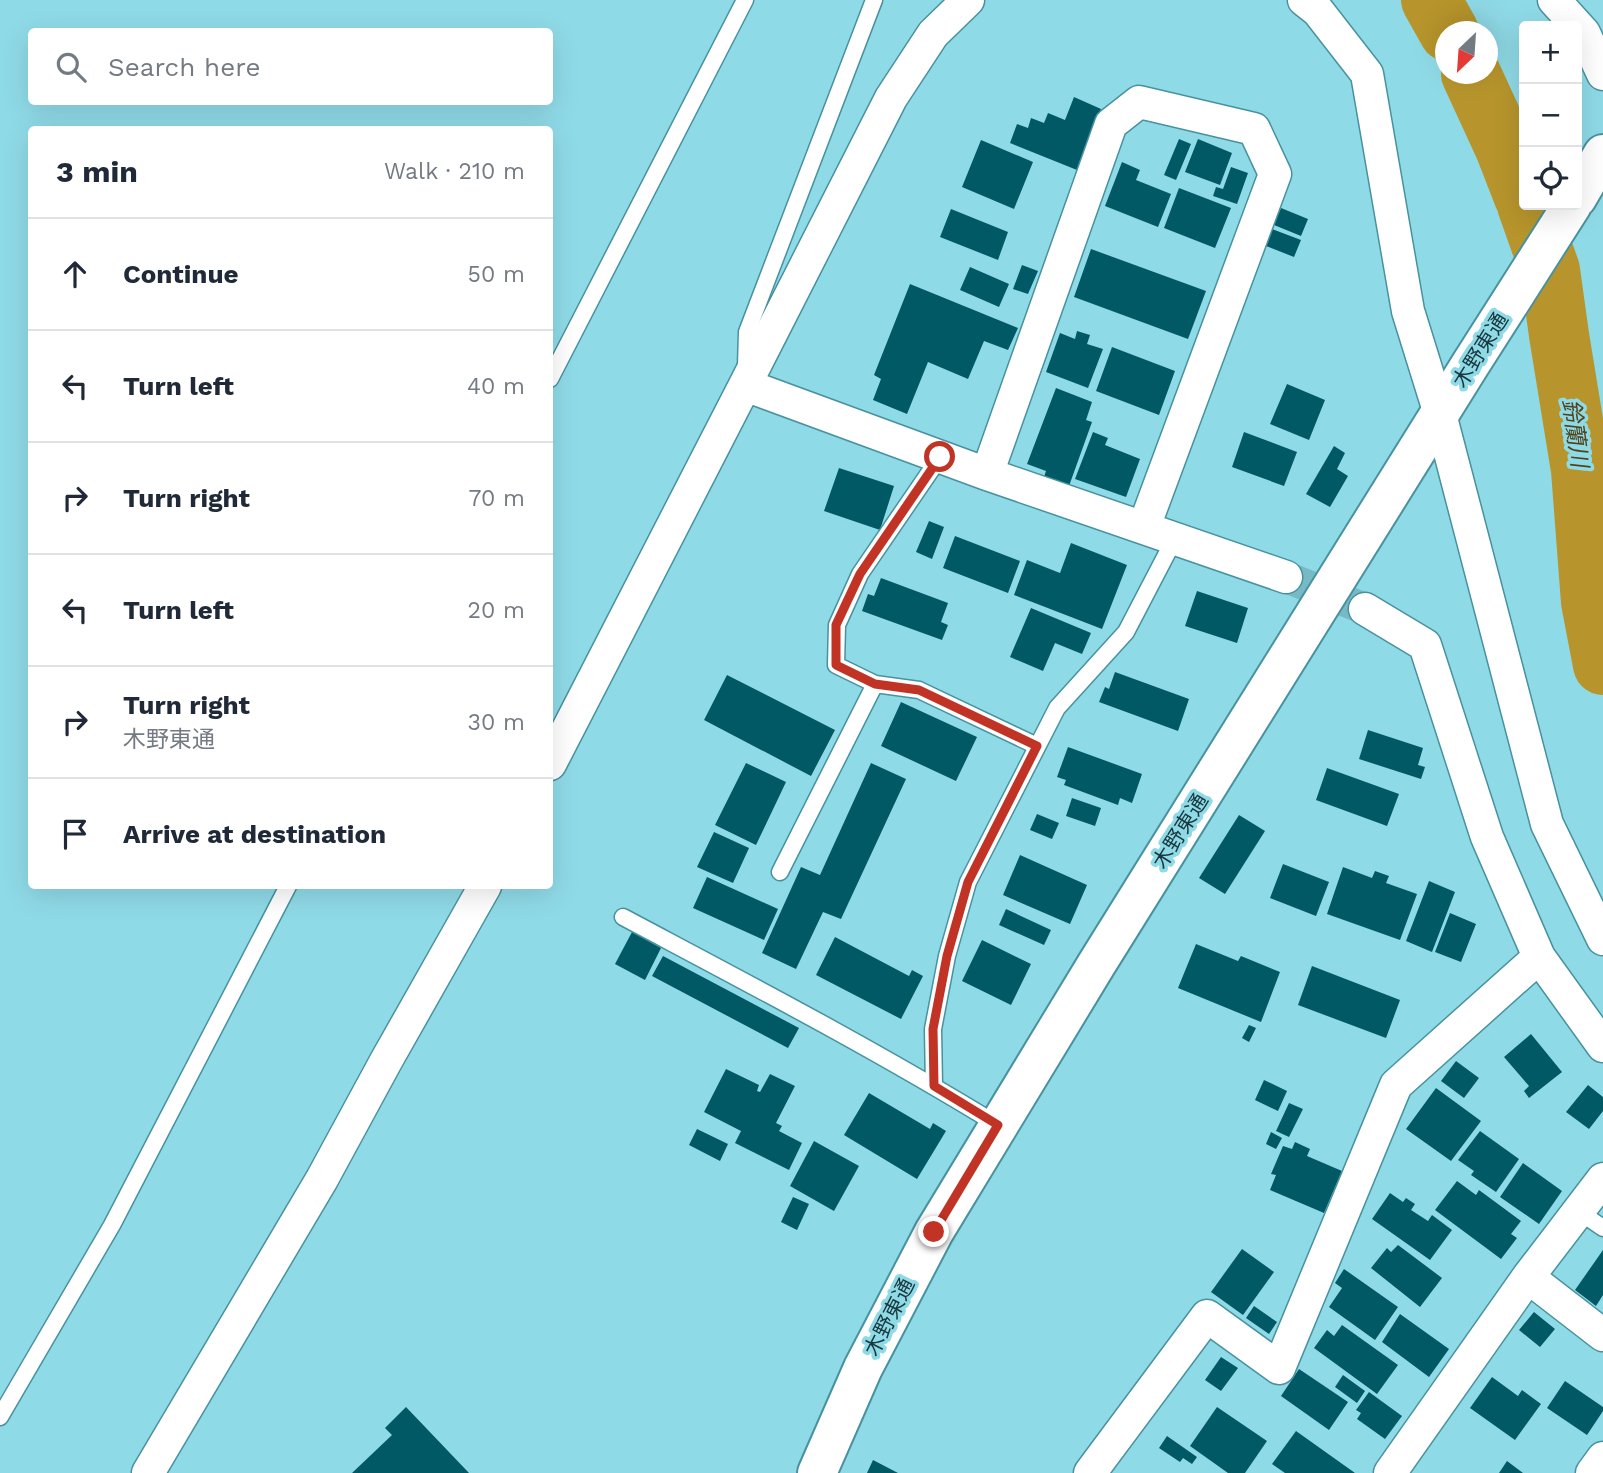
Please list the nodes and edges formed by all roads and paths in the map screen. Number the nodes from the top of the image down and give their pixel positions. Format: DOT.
graph roads {
  1 [pos="746,0"];
  2 [pos="874,0"];
  3 [pos="968,0"];
  4 [pos="1304,0"];
  5 [pos="1554,0"];
  6 [pos="1603,74"];
  7 [pos="1585,184"];
  8 [pos="553,373"];
  9 [pos="746,385"];
  10 [pos="1440,414"];
  11 [pos="940,457"];
  12 [pos="987,474"];
  13 [pos="1144,527"];
  14 [pos="1175,538"];
  15 [pos="1286,577"];
  16 [pos="1365,609"];
  17 [pos="875,684"];
  18 [pos="1037,746"];
  19 [pos="553,758"];
  20 [pos="780,872"];
  21 [pos="286,889"];
  22 [pos="483,889"];
  23 [pos="623,917"];
  24 [pos="1603,939"];
  25 [pos="1539,957"];
  26 [pos="1603,1046"];
  27 [pos="934,1086"];
  28 [pos="998,1125"];
  29 [pos="1603,1179"];
  30 [pos="1591,1220"];
  31 [pos="1528,1277"];
  32 [pos="1603,1335"];
  33 [pos="0,1416"];
  34 [pos="1603,1458"];
  35 [pos="148,1473"];
  36 [pos="817,1473"];
  37 [pos="1090,1473"];
  38 [pos="1390,1473"];
  39 [pos="1592,1473"];
  1 -- 8 [label="lane"];
  2 -- 9 [label="lane"];
  3 -- 9 [label="street"];
  4 -- 10 [label="street"];
  5 -- 6 [label="street"];
  7 -- 10 [label="street, 木野東通"];
  9 -- 11 [label="street"];
  9 -- 19 [label="street"];
  10 -- 24 [label="street"];
  10 -- 28 [label="street, 木野東通"];
  11 -- 12 [label="street"];
  11 -- 17 [label="lane"];
  12 -- 13 [label="street"];
  12 -- 13 [label="street"];
  13 -- 14 [label="street"];
  14 -- 15 [label="street"];
  14 -- 18 [label="lane"];
  16 -- 25 [label="street"];
  17 -- 18 [label="lane"];
  17 -- 20 [label="lane"];
  18 -- 27 [label="lane"];
  21 -- 33 [label="lane"];
  22 -- 35 [label="street"];
  23 -- 27 [label="lane"];
  25 -- 26 [label="street"];
  25 -- 37 [label="street"];
  27 -- 28 [label="lane"];
  28 -- 36 [label="street, 木野東通"];
  29 -- 30 [label="street"];
  30 -- 31 [label="street"];
  31 -- 32 [label="street"];
  31 -- 38 [label="street"];
  34 -- 39 [label="street"];
}
